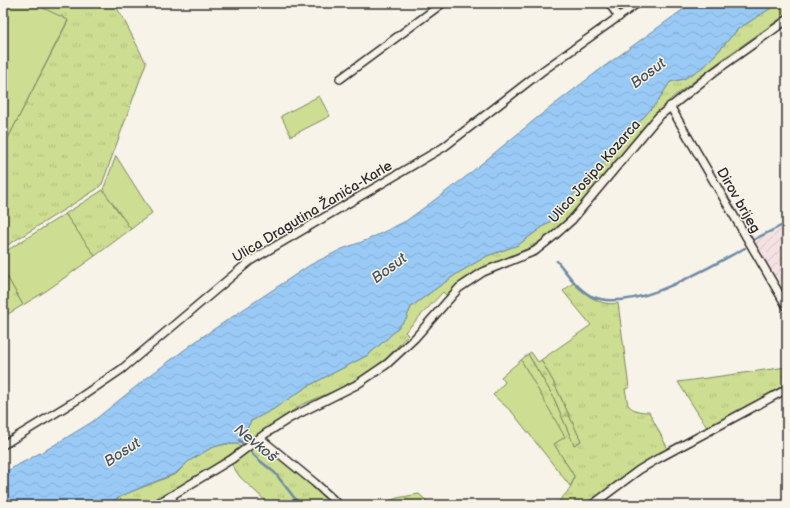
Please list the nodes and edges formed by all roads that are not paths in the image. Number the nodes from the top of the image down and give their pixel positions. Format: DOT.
graph roads {
  1 [pos="443,3"];
  2 [pos="609,3"];
  3 [pos="638,3"];
  4 [pos="619,17"];
  5 [pos="787,20"];
  6 [pos="340,79"];
  7 [pos="670,106"];
  8 [pos="787,307"];
  9 [pos="787,389"];
  10 [pos="260,438"];
  11 [pos="3,445"];
  12 [pos="171,496"];
  13 [pos="154,505"];
  14 [pos="175,505"];
  15 [pos="339,505"];
  16 [pos="592,505"];
  1 -- 6 [label="street"];
  2 -- 4 [label="street"];
  3 -- 4 [label="street, Ulica Dragutina Žanića-Karle"];
  4 -- 11 [label="street, Ulica Dragutina Žanića-Karle"];
  5 -- 7 [label="street, Ulica Josipa Kozarca"];
  7 -- 8 [label="street, Dirov brijeg"];
  7 -- 10 [label="street, Ulica Josipa Kozarca"];
  9 -- 16 [label="street"];
  10 -- 12 [label="street, Ulica Josipa Kozarca"];
  10 -- 15 [label="street"];
  12 -- 13 [label="street, Ulica Josipa Kozarca"];
  12 -- 14 [label="street"];
}
